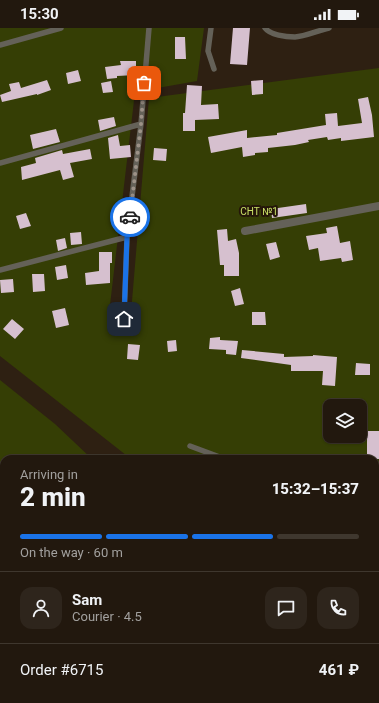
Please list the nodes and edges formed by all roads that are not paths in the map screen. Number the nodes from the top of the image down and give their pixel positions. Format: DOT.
graph roads {
  1 [pos="60,28"];
  2 [pos="149,28"];
  3 [pos="211,28"];
  4 [pos="265,28"];
  5 [pos="329,28"];
  6 [pos="0,45"];
  7 [pos="214,69"];
  8 [pos="141,124"];
  9 [pos="0,163"];
  10 [pos="379,206"];
  11 [pos="245,231"];
  12 [pos="127,237"];
  13 [pos="0,270"];
  14 [pos="124,319"];
  15 [pos="190,446"];
  16 [pos="214,455"];
  1 -- 6 [label="lane"];
  2 -- 8 [label="lane"];
  3 -- 7 [label="lane"];
  4 -- 5 [label="lane"];
  8 -- 9 [label="lane"];
  8 -- 12 [label="lane"];
  10 -- 11 [label="street"];
  12 -- 13 [label="lane"];
  12 -- 14 [label="lane"];
  15 -- 16 [label="lane"];
}
